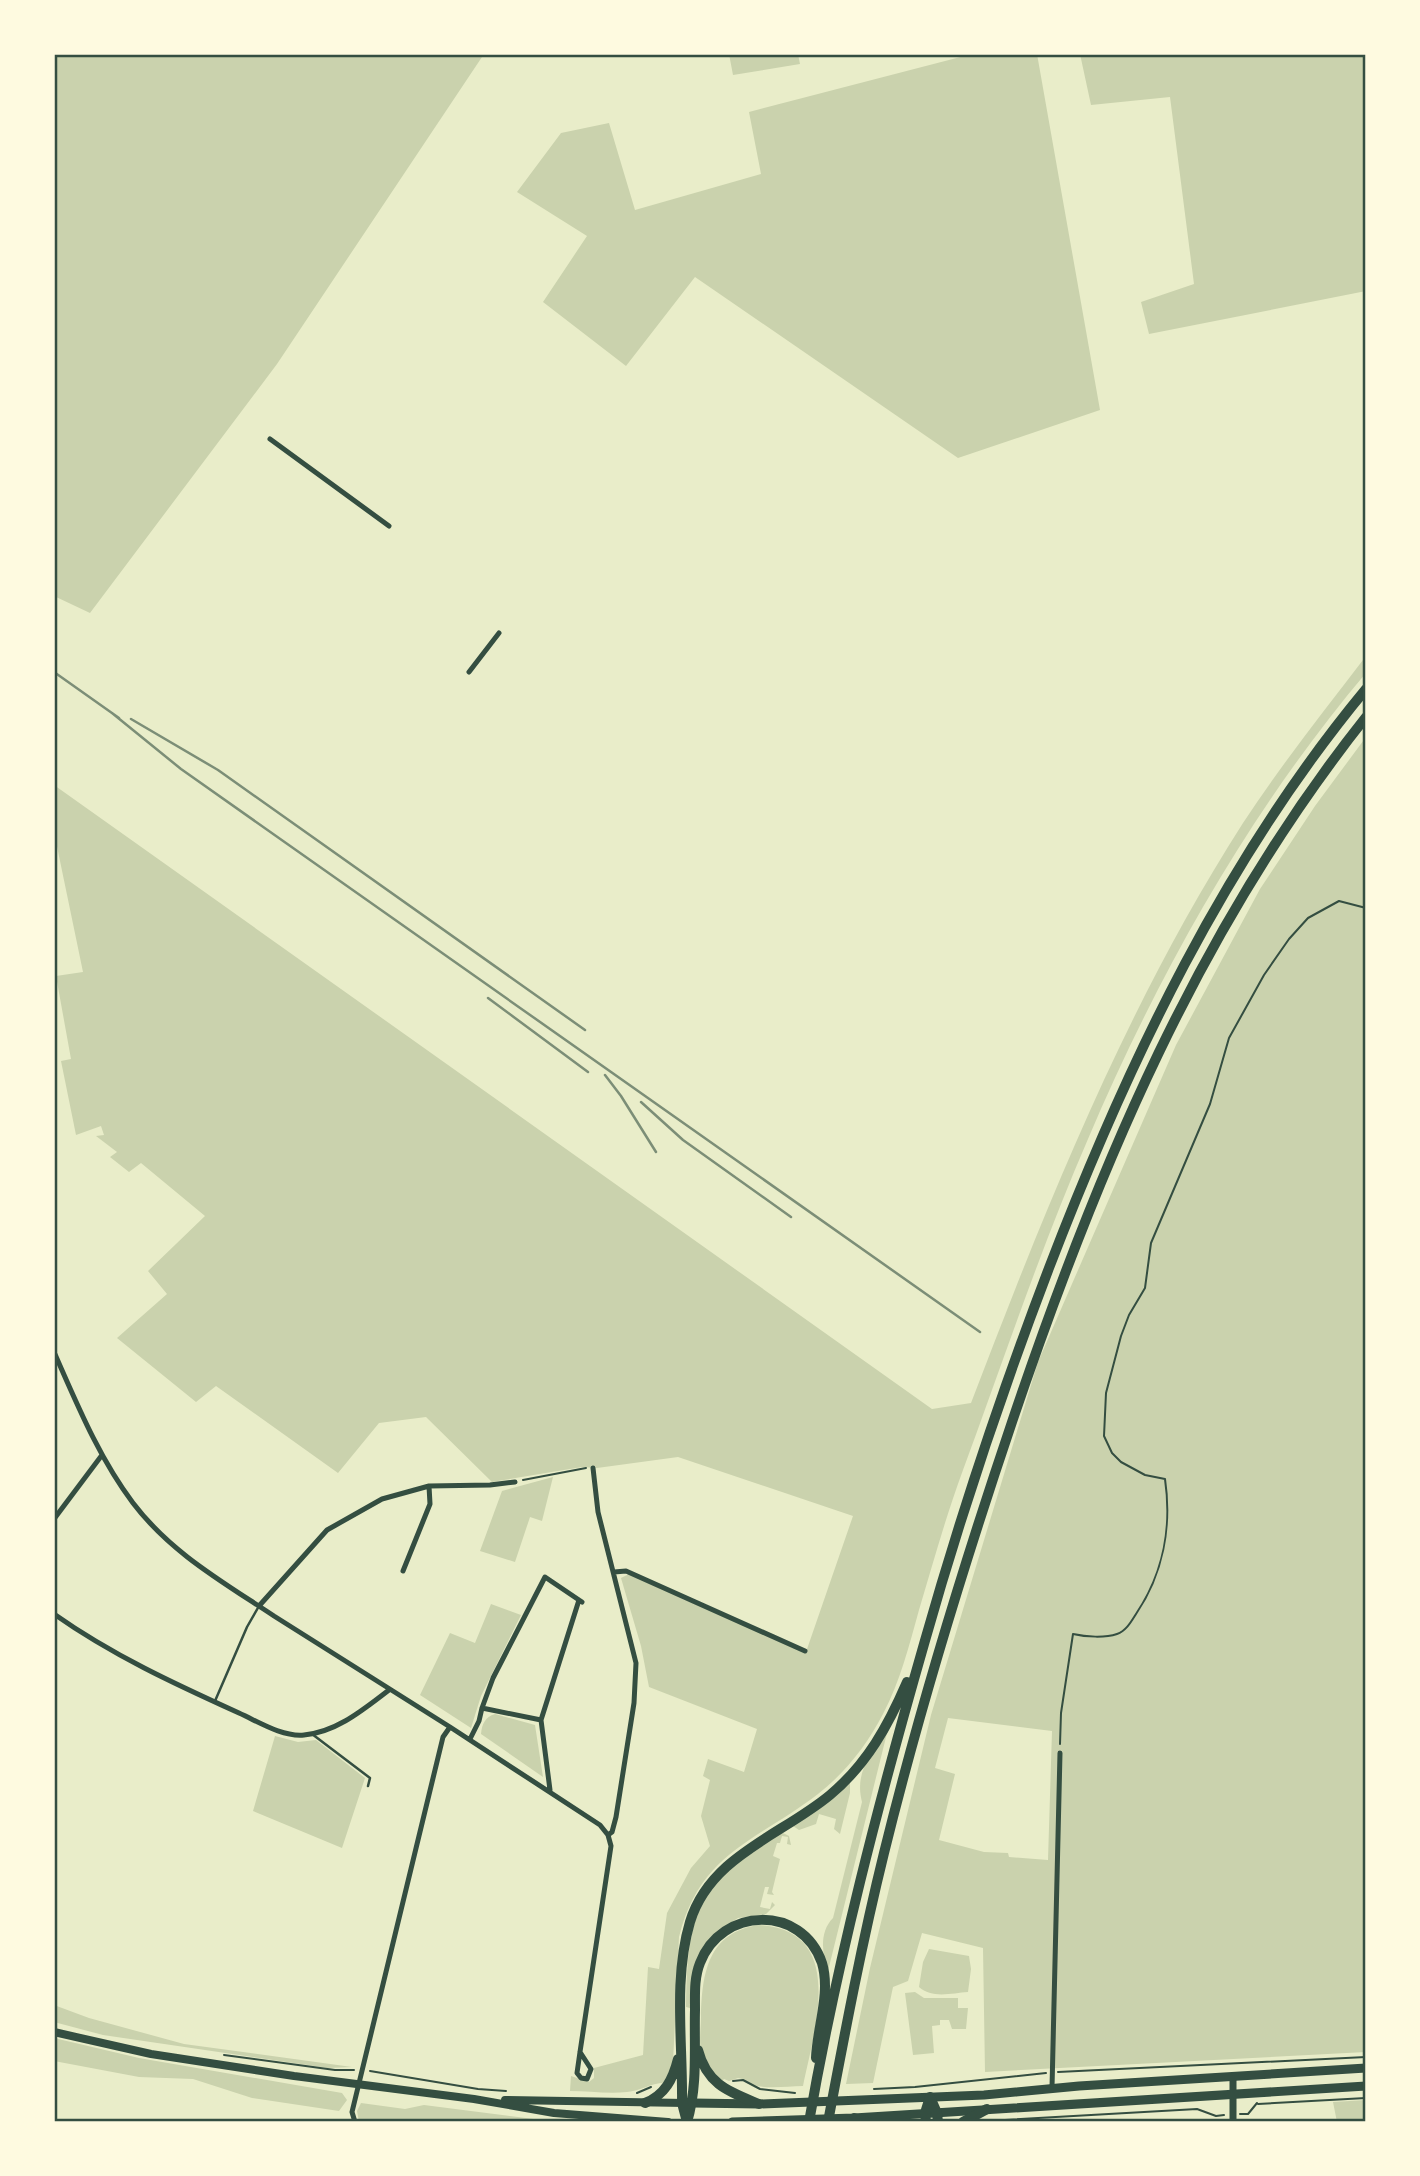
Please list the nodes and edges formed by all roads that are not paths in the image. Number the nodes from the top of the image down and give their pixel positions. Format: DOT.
graph roads {
  1 [pos="270,439"];
  2 [pos="389,526"];
  3 [pos="499,633"];
  4 [pos="469,672"];
  5 [pos="1366,689"];
  6 [pos="1366,717"];
  7 [pos="54,1352"];
  8 [pos="102,1455"];
  9 [pos="593,1468"];
  10 [pos="515,1482"];
  11 [pos="429,1486"];
  12 [pos="54,1519"];
  13 [pos="403,1571"];
  14 [pos="614,1572"];
  15 [pos="259,1606"];
  16 [pos="54,1614"];
  17 [pos="930,1624"];
  18 [pos="805,1651"];
  19 [pos="388,1689"];
  20 [pos="215,1702"];
  21 [pos="482,1708"];
  22 [pos="541,1720"];
  23 [pos="450,1727"];
  24 [pos="312,1734"];
  25 [pos="470,1739"];
  26 [pos="1060,1752"];
  27 [pos="368,1787"];
  28 [pos="550,1790"];
  29 [pos="608,1835"];
  30 [pos="695,1999"];
  31 [pos="681,2029"];
  32 [pos="54,2032"];
  33 [pos="580,2052"];
  34 [pos="1366,2068"];
  35 [pos="1233,2077"];
  36 [pos="359,2085"];
  37 [pos="816,2085"];
  38 [pos="1366,2086"];
  39 [pos="1052,2088"];
  40 [pos="1234,2094"];
  41 [pos="930,2097"];
  42 [pos="474,2099"];
  43 [pos="645,2103"];
  44 [pos="687,2103"];
  45 [pos="759,2104"];
  46 [pos="987,2109"];
  47 [pos="931,2117"];
  48 [pos="854,2118"];
  49 [pos="1233,2118"];
  50 [pos="782,2121"];
  51 [pos="355,2122"];
  52 [pos="668,2122"];
  53 [pos="687,2122"];
  54 [pos="732,2122"];
  55 [pos="809,2122"];
  56 [pos="828,2122"];
  57 [pos="868,2122"];
  58 [pos="963,2122"];
  1 -- 2 [label="street"];
  3 -- 4 [label="street"];
  5 -- 17 [label="highway"];
  6 -- 56 [label="highway"];
  7 -- 8 [label="street"];
  8 -- 12 [label="street"];
  8 -- 15 [label="street"];
  9 -- 14 [label="street"];
  10 -- 11 [label="street"];
  11 -- 13 [label="street"];
  11 -- 15 [label="street"];
  14 -- 18 [label="street"];
  14 -- 29 [label="street"];
  15 -- 19 [label="street"];
  15 -- 20 [label="lane"];
  16 -- 20 [label="street"];
  17 -- 31 [label="highway"];
  17 -- 37 [label="highway"];
  19 -- 23 [label="street"];
  19 -- 24 [label="street"];
  20 -- 24 [label="street"];
  21 -- 22 [label="street"];
  21 -- 22 [label="street"];
  21 -- 25 [label="street"];
  22 -- 28 [label="street"];
  23 -- 25 [label="street"];
  23 -- 36 [label="street"];
  24 -- 27 [label="lane"];
  25 -- 28 [label="street"];
  26 -- 39 [label="street"];
  28 -- 29 [label="street"];
  29 -- 33 [label="street"];
  30 -- 37 [label="highway"];
  30 -- 44 [label="highway"];
  30 -- 45 [label="highway"];
  31 -- 43 [label="highway"];
  31 -- 44 [label="highway"];
  32 -- 36 [label="main road"];
  34 -- 35 [label="main road"];
  35 -- 39 [label="main road"];
  35 -- 40 [label="street"];
  36 -- 42 [label="main road"];
  36 -- 51 [label="street"];
  37 -- 55 [label="highway"];
  38 -- 40 [label="main road"];
  39 -- 41 [label="main road"];
  40 -- 46 [label="main road"];
  40 -- 49 [label="street"];
  41 -- 45 [label="main road"];
  41 -- 47 [label="highway"];
  42 -- 43 [label="main road"];
  42 -- 52 [label="main road"];
  43 -- 44 [label="main road"];
  44 -- 45 [label="main road"];
  44 -- 53 [label="highway"];
  46 -- 47 [label="main road"];
  46 -- 58 [label="highway"];
  47 -- 48 [label="main road"];
  48 -- 50 [label="main road"];
  48 -- 57 [label="highway"];
  50 -- 54 [label="main road"];
}
